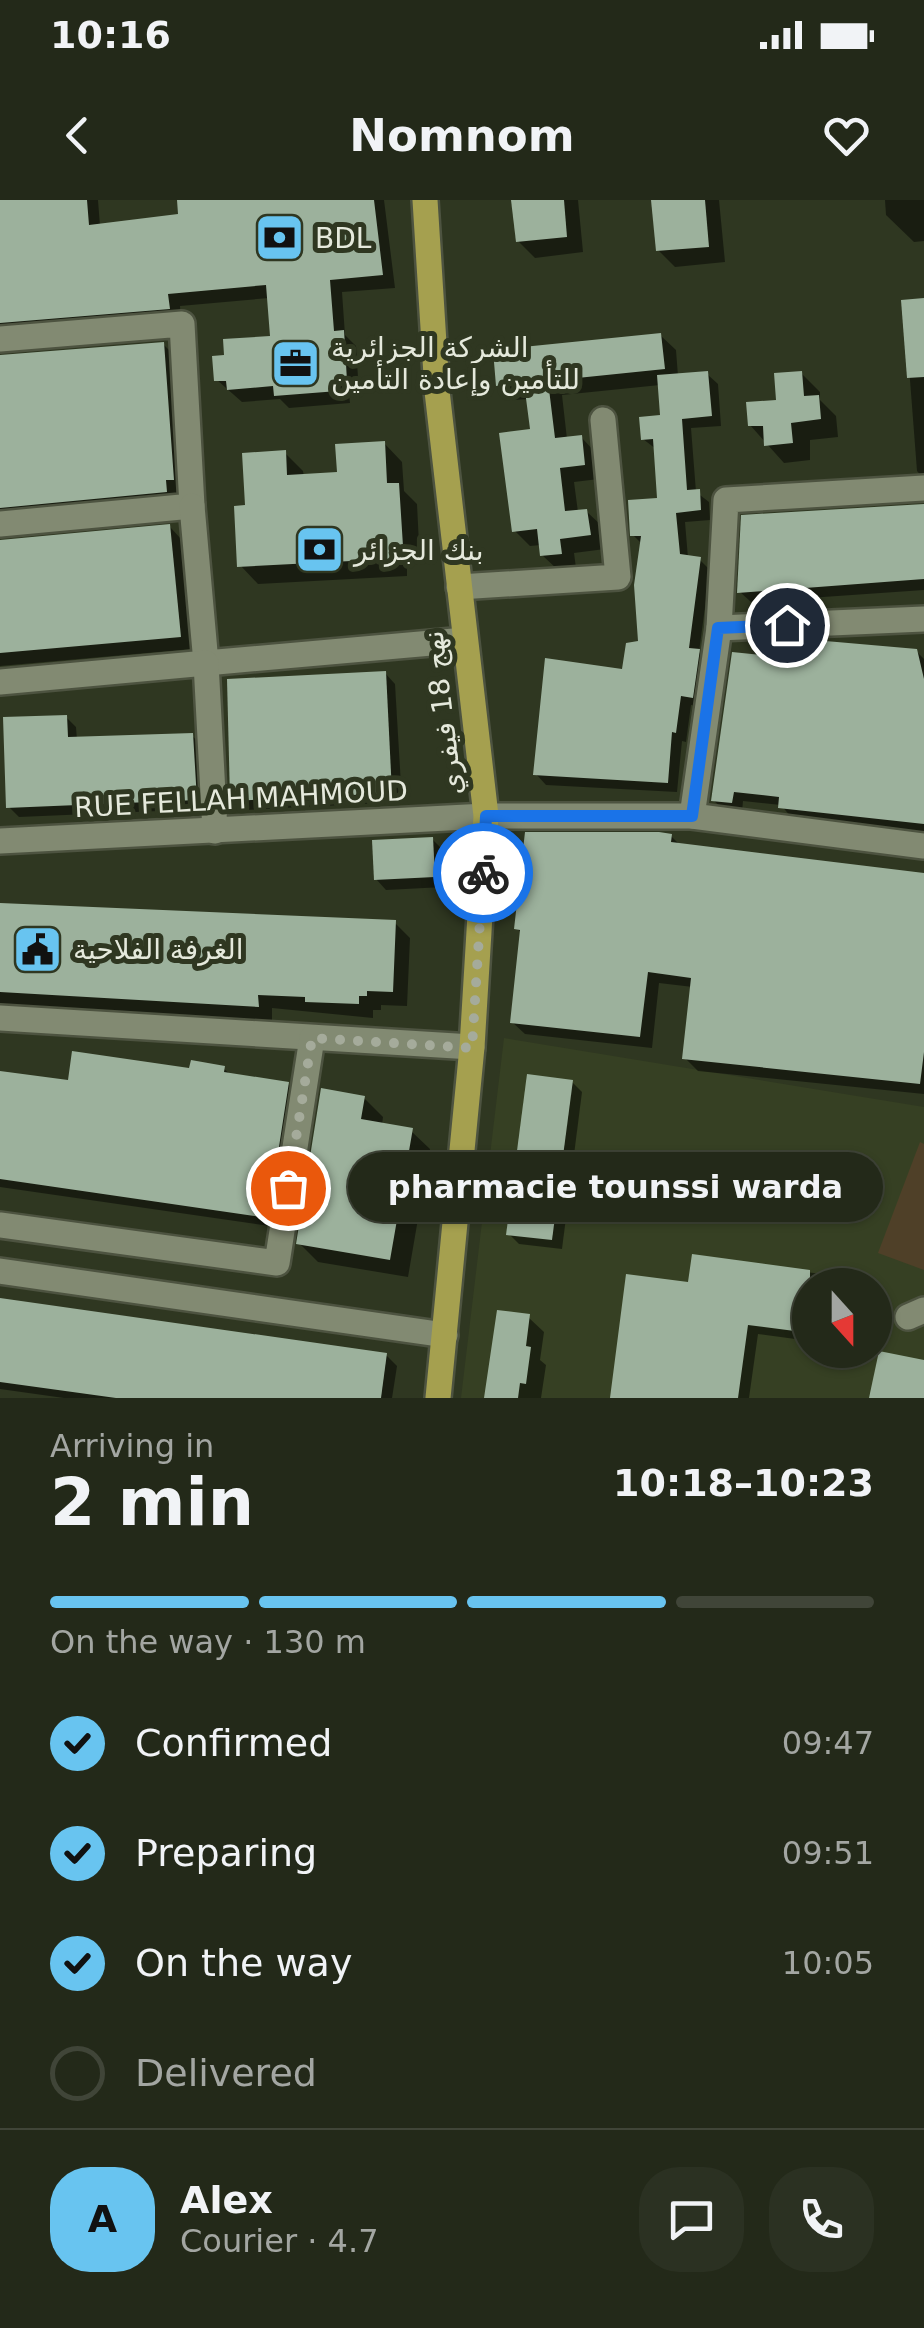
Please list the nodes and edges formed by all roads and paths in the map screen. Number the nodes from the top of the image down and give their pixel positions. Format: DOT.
graph roads {
  1 [pos="426,200"];
  2 [pos="0,340"];
  3 [pos="603,420"];
  4 [pos="924,488"];
  5 [pos="192,506"];
  6 [pos="0,524"];
  7 [pos="459,587"];
  8 [pos="924,618"];
  9 [pos="718,628"];
  10 [pos="465,640"];
  11 [pos="206,663"];
  12 [pos="0,682"];
  13 [pos="486,816"];
  14 [pos="692,816"];
  15 [pos="215,832"];
  16 [pos="0,841"];
  17 [pos="924,846"];
  18 [pos="0,1018"];
  19 [pos="312,1038"];
  20 [pos="472,1048"];
  21 [pos="0,1226"];
  22 [pos="0,1271"];
  23 [pos="445,1335"];
  24 [pos="438,1398"];
  1 -- 7 [label="main road, نهج 18 فيفري"];
  2 -- 5 [label="street"];
  3 -- 7 [label="street"];
  4 -- 9 [label="street"];
  5 -- 6 [label="street"];
  5 -- 11 [label="street"];
  7 -- 10 [label="main road, نهج 18 فيفري"];
  8 -- 9 [label="street"];
  9 -- 14 [label="street"];
  10 -- 11 [label="street"];
  10 -- 13 [label="main road, نهج 18 فيفري"];
  11 -- 12 [label="street"];
  11 -- 15 [label="street"];
  13 -- 14 [label="street, RUE FELLAH MAHMOUD"];
  13 -- 15 [label="street, RUE FELLAH MAHMOUD"];
  13 -- 20 [label="main road, نهج 18 فيفري"];
  14 -- 17 [label="street, RUE FELLAH MAHMOUD"];
  15 -- 16 [label="street, RUE FELLAH MAHMOUD"];
  18 -- 19 [label="street"];
  19 -- 20 [label="street"];
  19 -- 21 [label="street"];
  20 -- 23 [label="main road, نهج 18 فيفري"];
  22 -- 23 [label="street"];
  23 -- 24 [label="main road, نهج 18 فيفري"];
}
